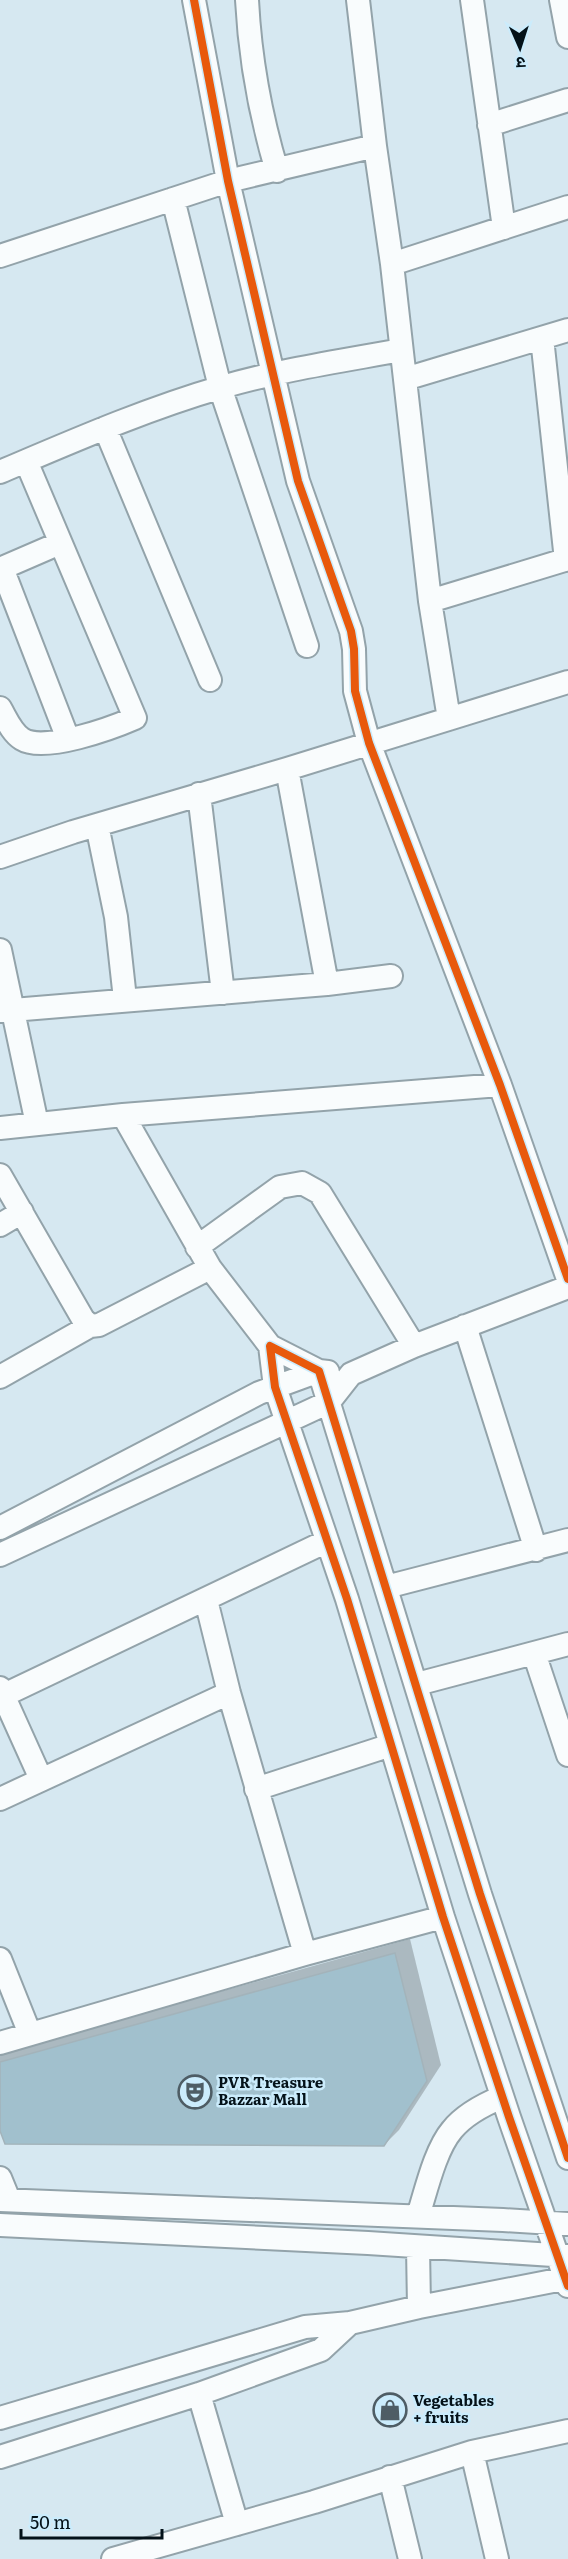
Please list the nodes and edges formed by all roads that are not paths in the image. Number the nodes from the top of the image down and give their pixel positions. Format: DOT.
graph roads {
  1 [pos="194,0"];
  2 [pos="247,0"];
  3 [pos="358,0"];
  4 [pos="472,0"];
  5 [pos="561,0"];
  6 [pos="568,37"];
  7 [pos="568,100"];
  8 [pos="489,124"];
  9 [pos="375,146"];
  10 [pos="277,171"];
  11 [pos="228,181"];
  12 [pos="173,199"];
  13 [pos="568,207"];
  14 [pos="504,228"];
  15 [pos="0,255"];
  16 [pos="392,264"];
  17 [pos="568,330"];
  18 [pos="542,338"];
  19 [pos="401,350"];
  20 [pos="274,374"];
  21 [pos="405,379"];
  22 [pos="220,387"];
  23 [pos="105,428"];
  24 [pos="26,461"];
  25 [pos="0,472"];
  26 [pos="60,543"];
  27 [pos="567,559"];
  28 [pos="1,569"];
  29 [pos="430,601"];
  30 [pos="307,646"];
  31 [pos="210,680"];
  32 [pos="568,682"];
  33 [pos="0,708"];
  34 [pos="449,718"];
  35 [pos="68,738"];
  36 [pos="369,743"];
  37 [pos="287,770"];
  38 [pos="199,794"];
  39 [pos="97,825"];
  40 [pos="0,857"];
  41 [pos="0,950"];
  42 [pos="391,976"];
  43 [pos="327,984"];
  44 [pos="223,993"];
  45 [pos="125,999"];
  46 [pos="7,1010"];
  47 [pos="500,1085"];
  48 [pos="123,1115"];
  49 [pos="37,1124"];
  50 [pos="0,1128"];
  51 [pos="0,1175"];
  52 [pos="22,1212"];
  53 [pos="0,1224"];
  54 [pos="197,1247"];
  55 [pos="210,1268"];
  56 [pos="568,1278"];
  57 [pos="568,1287"];
  58 [pos="90,1326"];
  59 [pos="465,1326"];
  60 [pos="270,1346"];
  61 [pos="414,1346"];
  62 [pos="320,1371"];
  63 [pos="351,1374"];
  64 [pos="0,1377"];
  65 [pos="275,1387"];
  66 [pos="329,1402"];
  67 [pos="287,1421"];
  68 [pos="2,1522"];
  69 [pos="568,1540"];
  70 [pos="327,1541"];
  71 [pos="536,1550"];
  72 [pos="8,1552"];
  73 [pos="386,1587"];
  74 [pos="206,1600"];
  75 [pos="568,1644"];
  76 [pos="534,1653"];
  77 [pos="417,1684"];
  78 [pos="1,1693"];
  79 [pos="229,1693"];
  80 [pos="564,1729"];
  81 [pos="391,1744"];
  82 [pos="568,1755"];
  83 [pos="41,1779"];
  84 [pos="256,1789"];
  85 [pos="0,1798"];
  86 [pos="443,1917"];
  87 [pos="305,1954"];
  88 [pos="0,1959"];
  89 [pos="30,2034"];
  90 [pos="0,2043"];
  91 [pos="502,2097"];
  92 [pos="561,2114"];
  93 [pos="568,2158"];
  94 [pos="0,2178"];
  95 [pos="4,2200"];
  96 [pos="418,2216"];
  97 [pos="545,2223"];
  98 [pos="568,2224"];
  99 [pos="0,2225"];
  100 [pos="418,2247"];
  101 [pos="565,2271"];
  102 [pos="419,2307"];
  103 [pos="350,2323"];
  104 [pos="199,2394"];
  105 [pos="0,2418"];
  106 [pos="568,2431"];
  107 [pos="472,2452"];
  108 [pos="0,2457"];
  109 [pos="390,2477"];
  110 [pos="237,2524"];
  111 [pos="112,2559"];
  112 [pos="410,2559"];
  113 [pos="497,2559"];
  1 -- 11 [label="street"];
  2 -- 10 [label="street"];
  3 -- 9 [label="street"];
  4 -- 8 [label="street"];
  5 -- 6 [label="street"];
  7 -- 8 [label="street"];
  8 -- 14 [label="street"];
  9 -- 10 [label="street"];
  9 -- 16 [label="street"];
  10 -- 11 [label="street"];
  11 -- 12 [label="street"];
  11 -- 20 [label="street"];
  12 -- 15 [label="street"];
  12 -- 22 [label="street"];
  13 -- 14 [label="street"];
  14 -- 16 [label="street"];
  16 -- 19 [label="street"];
  17 -- 18 [label="street"];
  18 -- 21 [label="street"];
  18 -- 27 [label="street"];
  19 -- 20 [label="street"];
  19 -- 21 [label="street"];
  20 -- 22 [label="street"];
  20 -- 36 [label="street"];
  21 -- 29 [label="street"];
  22 -- 23 [label="street"];
  22 -- 30 [label="street"];
  23 -- 24 [label="street"];
  23 -- 31 [label="street"];
  24 -- 25 [label="street"];
  24 -- 26 [label="street"];
  26 -- 28 [label="street"];
  26 -- 35 [label="street"];
  27 -- 29 [label="street"];
  28 -- 35 [label="street"];
  29 -- 34 [label="street"];
  32 -- 34 [label="street"];
  33 -- 35 [label="street"];
  34 -- 36 [label="street"];
  36 -- 37 [label="street"];
  36 -- 47 [label="street"];
  37 -- 38 [label="street"];
  37 -- 43 [label="street"];
  38 -- 39 [label="street"];
  38 -- 44 [label="street"];
  39 -- 40 [label="street"];
  39 -- 45 [label="street"];
  41 -- 46 [label="street"];
  42 -- 43 [label="street"];
  43 -- 44 [label="street"];
  44 -- 45 [label="street"];
  45 -- 46 [label="street"];
  46 -- 49 [label="street"];
  47 -- 48 [label="street"];
  47 -- 56 [label="street"];
  48 -- 49 [label="street"];
  48 -- 54 [label="street"];
  49 -- 50 [label="street"];
  51 -- 52 [label="street"];
  52 -- 53 [label="street"];
  52 -- 58 [label="street"];
  54 -- 55 [label="street"];
  54 -- 61 [label="street"];
  55 -- 58 [label="street"];
  55 -- 60 [label="street"];
  57 -- 59 [label="street"];
  58 -- 64 [label="street"];
  59 -- 61 [label="street"];
  59 -- 71 [label="street"];
  60 -- 62 [label="street"];
  60 -- 65 [label="street"];
  61 -- 63 [label="street"];
  62 -- 63 [label="street"];
  62 -- 65 [label="street"];
  62 -- 66 [label="street"];
  63 -- 66 [label="street"];
  65 -- 67 [label="street"];
  65 -- 68 [label="street"];
  66 -- 67 [label="street"];
  66 -- 73 [label="street"];
  67 -- 70 [label="street"];
  67 -- 72 [label="street"];
  68 -- 72 [label="street"];
  69 -- 71 [label="street"];
  70 -- 74 [label="street"];
  70 -- 81 [label="street"];
  71 -- 73 [label="street"];
  73 -- 77 [label="street"];
  74 -- 78 [label="street"];
  74 -- 79 [label="street"];
  75 -- 76 [label="street"];
  76 -- 77 [label="street"];
  76 -- 80 [label="street"];
  77 -- 92 [label="street"];
  78 -- 83 [label="street"];
  79 -- 83 [label="street"];
  79 -- 84 [label="street"];
  80 -- 82 [label="street"];
  81 -- 84 [label="street"];
  81 -- 86 [label="street"];
  83 -- 85 [label="street"];
  84 -- 87 [label="street"];
  86 -- 87 [label="street"];
  86 -- 91 [label="street"];
  87 -- 89 [label="street"];
  88 -- 89 [label="street"];
  89 -- 90 [label="street"];
  91 -- 96 [label="street"];
  91 -- 97 [label="street"];
  92 -- 93 [label="street"];
  94 -- 95 [label="street"];
  95 -- 96 [label="street"];
  96 -- 97 [label="street"];
  97 -- 98 [label="street"];
  97 -- 101 [label="street"];
  99 -- 100 [label="street"];
  100 -- 101 [label="street"];
  100 -- 102 [label="street"];
  101 -- 102 [label="street"];
  102 -- 103 [label="street"];
  103 -- 104 [label="street"];
  103 -- 105 [label="street"];
  104 -- 108 [label="street"];
  104 -- 110 [label="street"];
  106 -- 107 [label="street"];
  107 -- 109 [label="street"];
  107 -- 113 [label="street"];
  109 -- 110 [label="street"];
  109 -- 112 [label="street"];
  110 -- 111 [label="street"];
}
